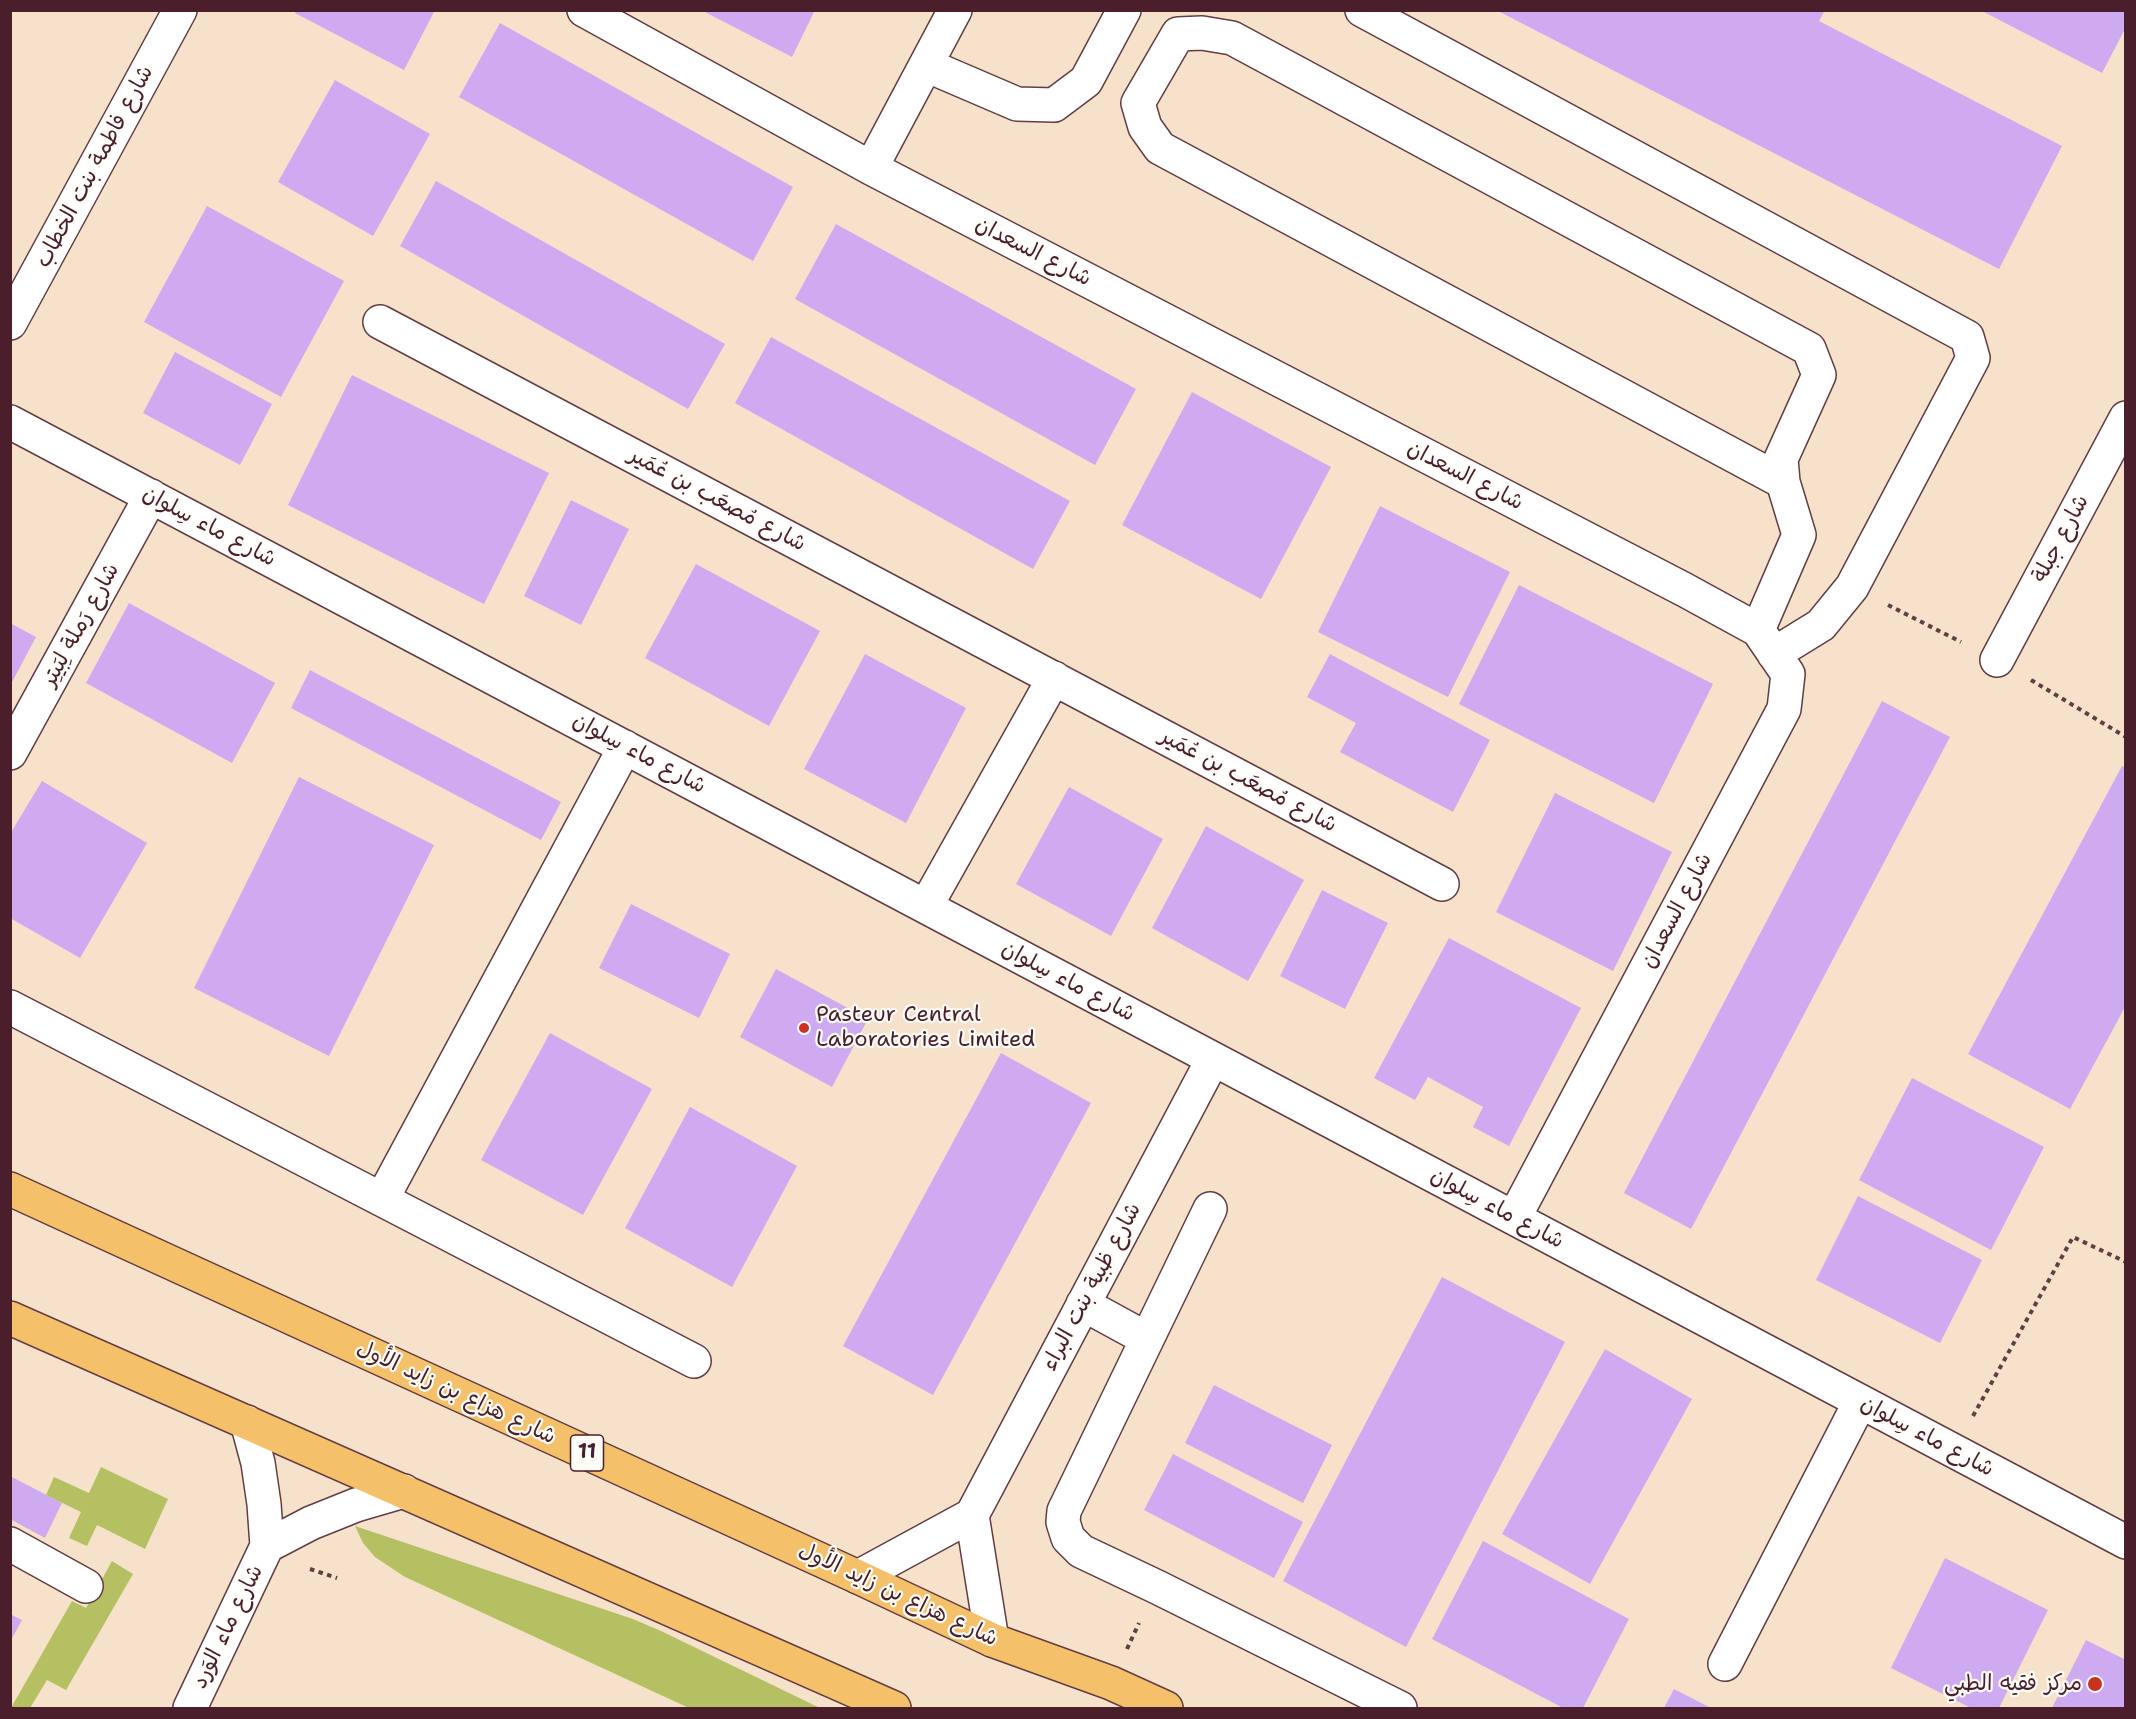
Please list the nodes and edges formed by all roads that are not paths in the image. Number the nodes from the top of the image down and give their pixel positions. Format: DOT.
graph roads {
  1 [pos="180,10"];
  2 [pos="584,10"];
  3 [pos="955,10"];
  4 [pos="1124,10"];
  5 [pos="1362,10"];
  6 [pos="926,65"];
  7 [pos="871,168"];
  8 [pos="380,322"];
  9 [pos="10,323"];
  10 [pos="2126,418"];
  11 [pos="10,422"];
  12 [pos="1783,482"];
  13 [pos="151,496"];
  14 [pos="1766,642"];
  15 [pos="1997,660"];
  16 [pos="1054,678"];
  17 [pos="625,747"];
  18 [pos="10,753"];
  19 [pos="1442,884"];
  20 [pos="926,906"];
  21 [pos="10,1007"];
  22 [pos="1213,1059"];
  23 [pos="10,1189"];
  24 [pos="382,1199"];
  25 [pos="1210,1209"];
  26 [pos="1514,1218"];
  27 [pos="1083,1304"];
  28 [pos="10,1318"];
  29 [pos="1147,1339"];
  30 [pos="694,1360"];
  31 [pos="1860,1402"];
  32 [pos="248,1422"];
  33 [pos="404,1491"];
  34 [pos="972,1515"];
  35 [pos="2126,1542"];
  36 [pos="10,1544"];
  37 [pos="267,1546"];
  38 [pos="858,1577"];
  39 [pos="86,1586"];
  40 [pos="992,1640"];
  41 [pos="1725,1664"];
  42 [pos="190,1708"];
  43 [pos="894,1708"];
  44 [pos="1166,1708"];
  45 [pos="1400,1708"];
  1 -- 9 [label="street, شارع فاطمة بنت الخطاب"];
  2 -- 7 [label="street, شارع السعدان"];
  3 -- 6 [label="street"];
  4 -- 6 [label="street"];
  5 -- 14 [label="street"];
  6 -- 7 [label="street"];
  7 -- 14 [label="street, شارع السعدان"];
  8 -- 16 [label="street, شارع مُصعَب بن عُمَير"];
  10 -- 15 [label="street, شارع جبلة"];
  11 -- 13 [label="street, شارع ماء سِلوان"];
  12 -- 12 [label="street"];
  12 -- 14 [label="street"];
  13 -- 17 [label="street, شارع ماء سِلوان"];
  13 -- 18 [label="street, شارع رَملة لِبَيتِر"];
  14 -- 26 [label="street, شارع السعدان"];
  16 -- 19 [label="street, شارع مُصعَب بن عُمَير"];
  16 -- 20 [label="street"];
  17 -- 20 [label="street, شارع ماء سِلوان"];
  17 -- 24 [label="street"];
  20 -- 22 [label="street, شارع ماء سِلوان"];
  21 -- 24 [label="street"];
  22 -- 26 [label="street, شارع ماء سِلوان"];
  22 -- 27 [label="street, شارع ظبية بنت البراء"];
  23 -- 38 [label="main road, شارع هزاع بن زايد الأول / 11"];
  24 -- 30 [label="street"];
  25 -- 29 [label="street"];
  26 -- 31 [label="street, شارع ماء سِلوان"];
  27 -- 29 [label="street"];
  27 -- 34 [label="street, شارع ظبية بنت البراء"];
  28 -- 32 [label="main road"];
  29 -- 45 [label="street"];
  31 -- 35 [label="street, شارع ماء سِلوان"];
  31 -- 41 [label="street"];
  32 -- 33 [label="main road"];
  32 -- 37 [label="street, شارع ماء الوَرد"];
  33 -- 37 [label="street, شارع ماء الوَرد"];
  33 -- 43 [label="main road"];
  34 -- 38 [label="street"];
  34 -- 40 [label="street"];
  36 -- 39 [label="street"];
  37 -- 42 [label="street, شارع ماء الوَرد"];
  38 -- 40 [label="main road, شارع هزاع بن زايد الأول / 11"];
  40 -- 44 [label="main road, شارع هزاع بن زايد الأول / 11"];
}
